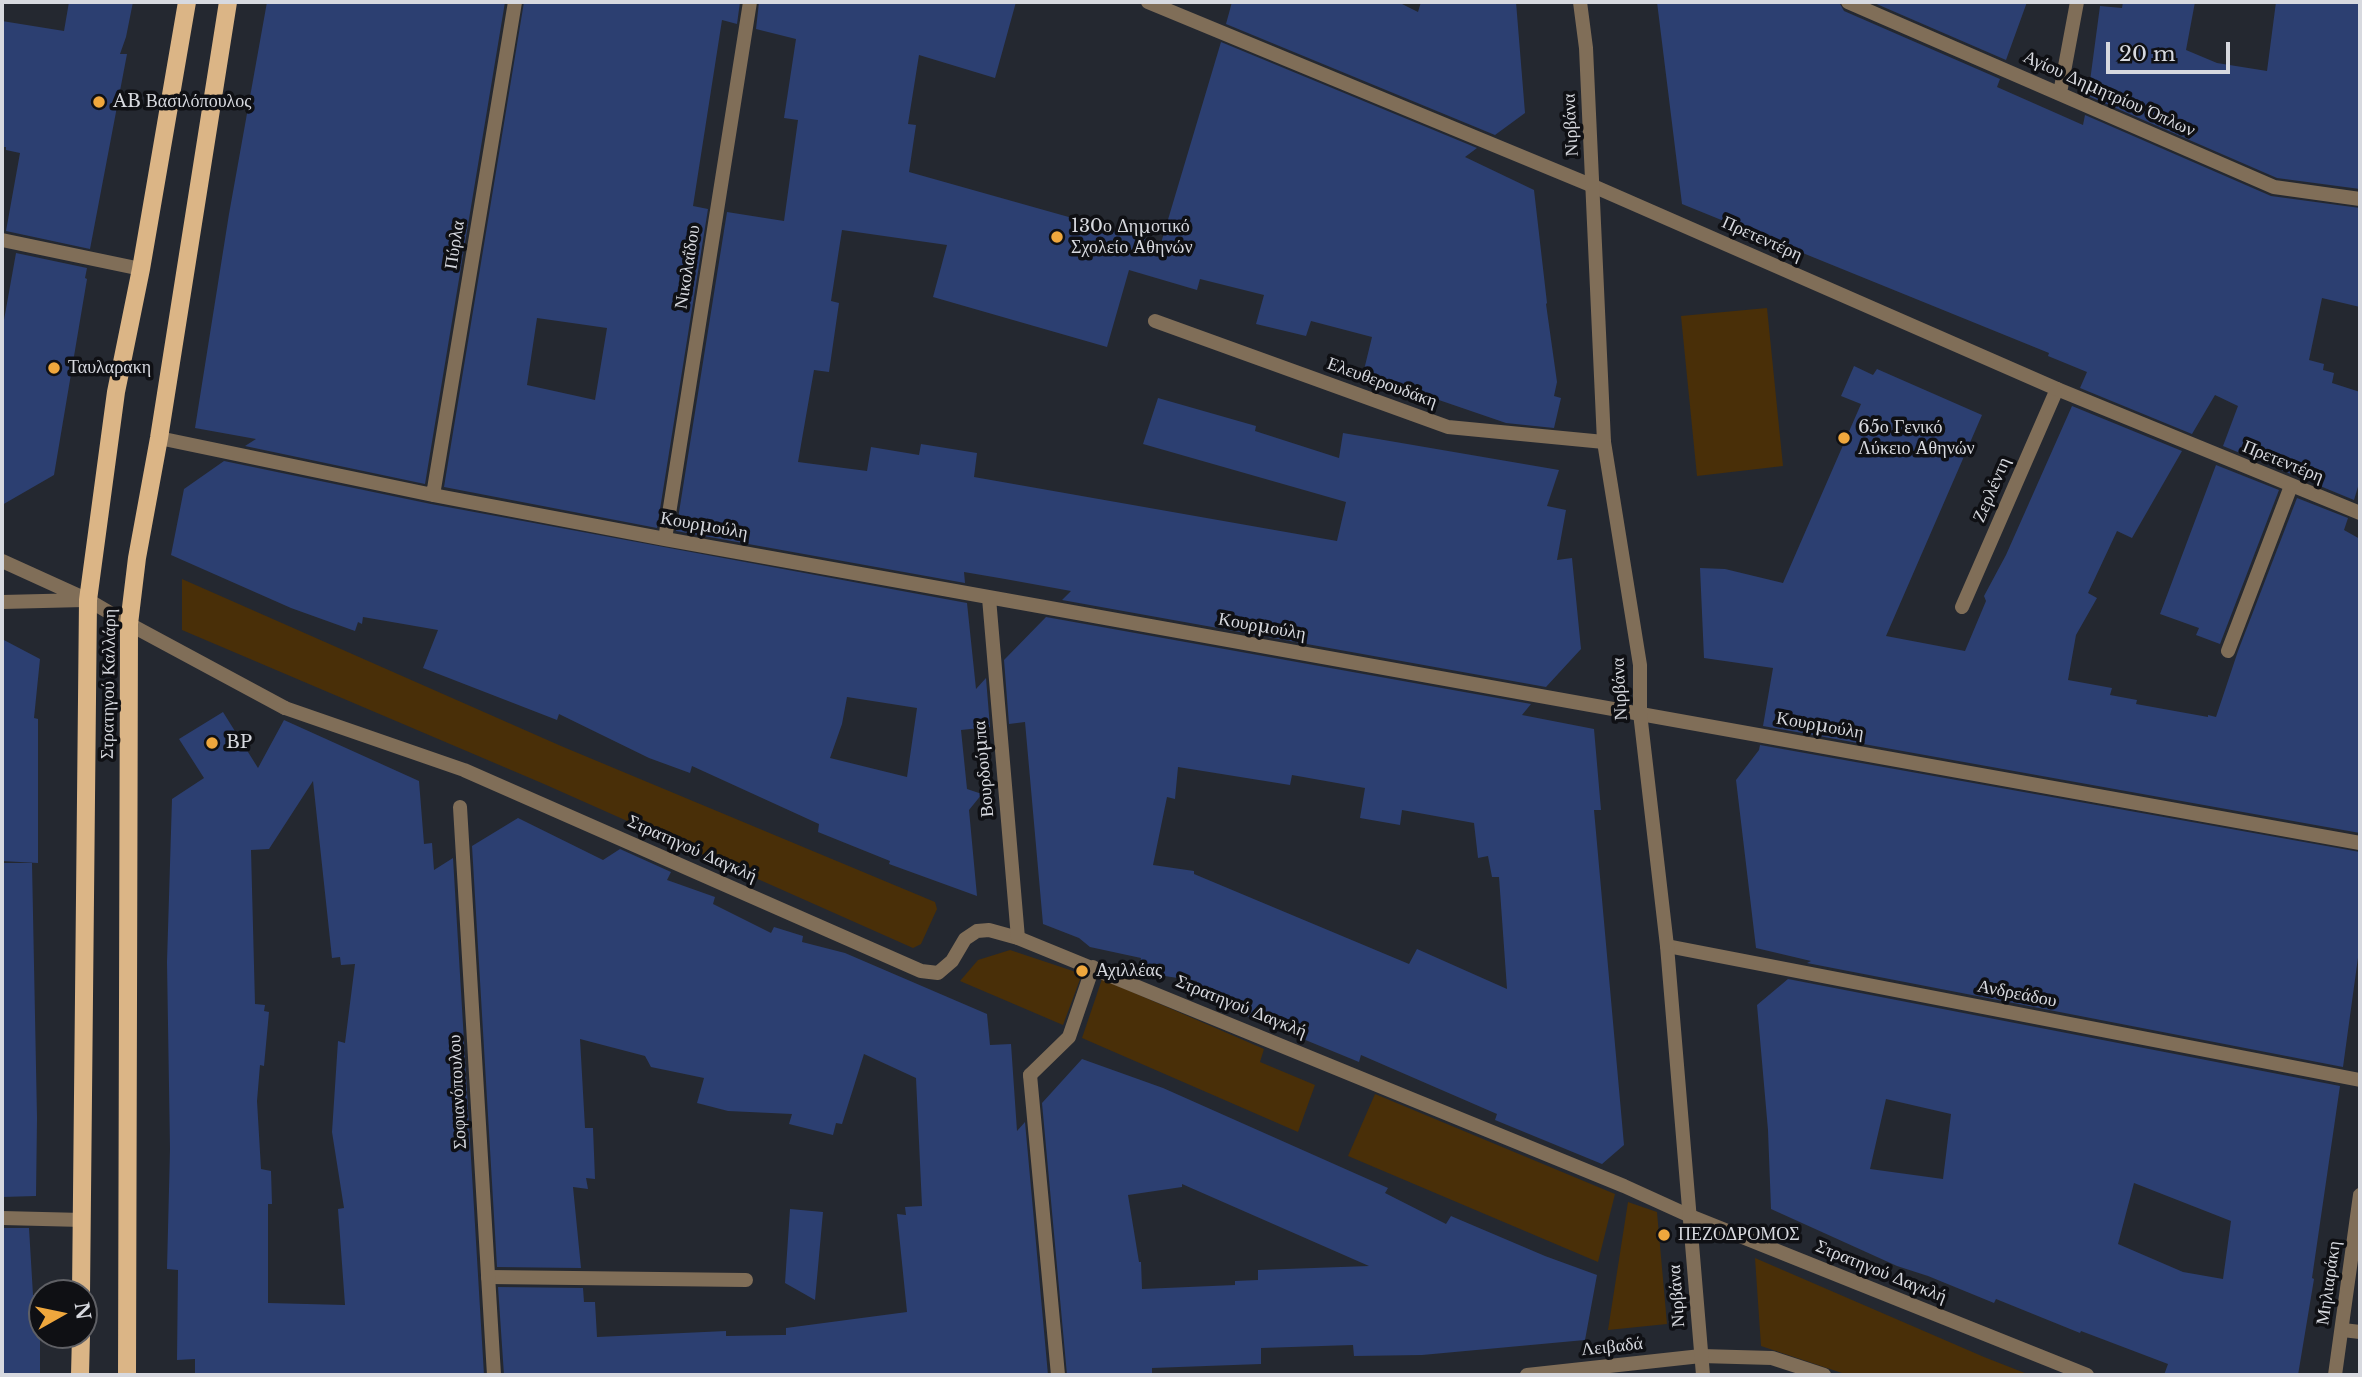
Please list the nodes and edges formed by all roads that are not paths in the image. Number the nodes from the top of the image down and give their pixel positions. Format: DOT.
graph roads {
  1 [pos="187,2"];
  2 [pos="228,2"];
  3 [pos="515,2"];
  4 [pos="750,2"];
  5 [pos="1148,2"];
  6 [pos="1580,2"];
  7 [pos="1848,2"];
  8 [pos="2077,2"];
  9 [pos="2060,93"];
  10 [pos="1593,186"];
  11 [pos="2360,199"];
  12 [pos="2,240"];
  13 [pos="141,269"];
  14 [pos="1155,321"];
  15 [pos="2057,389"];
  16 [pos="159,438"];
  17 [pos="1604,442"];
  18 [pos="2291,486"];
  19 [pos="433,495"];
  20 [pos="2360,513"];
  21 [pos="665,539"];
  22 [pos="2,561"];
  23 [pos="989,598"];
  24 [pos="88,600"];
  25 [pos="2,602"];
  26 [pos="1962,607"];
  27 [pos="129,624"];
  28 [pos="2228,651"];
  29 [pos="1640,713"];
  30 [pos="460,807"];
  31 [pos="2360,843"];
  32 [pos="1018,938"];
  33 [pos="1667,946"];
  34 [pos="1093,967"];
  35 [pos="2360,1080"];
  36 [pos="2360,1195"];
  37 [pos="1690,1216"];
  38 [pos="2,1218"];
  39 [pos="83,1220"];
  40 [pos="488,1277"];
  41 [pos="81,1279"];
  42 [pos="746,1280"];
  43 [pos="2343,1330"];
  44 [pos="2360,1332"];
  45 [pos="81,1349"];
  46 [pos="1701,1356"];
  47 [pos="80,1375"];
  48 [pos="127,1375"];
  49 [pos="494,1375"];
  50 [pos="1058,1375"];
  51 [pos="1527,1375"];
  52 [pos="1703,1375"];
  53 [pos="1824,1375"];
  54 [pos="2087,1375"];
  55 [pos="2335,1375"];
  1 -- 13 [label="main road, Στρατηγού Καλλάρη"];
  2 -- 16 [label="main road, Στρατηγού Καλλάρη"];
  3 -- 19 [label="street, Πύρλα"];
  4 -- 21 [label="street, Νικολαΐδου"];
  5 -- 10 [label="street, Πρετεντέρη"];
  6 -- 10 [label="street, Νιρβάνα"];
  7 -- 9 [label="street, Αγίου Δημητρίου Όπλων"];
  8 -- 9 [label="street"];
  9 -- 11 [label="street, Αγίου Δημητρίου Όπλων"];
  10 -- 15 [label="street, Πρετεντέρη"];
  10 -- 17 [label="street, Νιρβάνα"];
  12 -- 13 [label="street"];
  13 -- 24 [label="main road, Στρατηγού Καλλάρη"];
  14 -- 17 [label="street, Ελευθερουδάκη"];
  15 -- 18 [label="street, Πρετεντέρη"];
  15 -- 26 [label="street, Ζερλέντη"];
  16 -- 19 [label="street, Κουρμούλη"];
  16 -- 27 [label="main road, Στρατηγού Καλλάρη"];
  17 -- 29 [label="street, Νιρβάνα"];
  18 -- 20 [label="street, Πρετεντέρη"];
  18 -- 28 [label="street"];
  19 -- 21 [label="street, Κουρμούλη"];
  21 -- 23 [label="street, Κουρμούλη"];
  22 -- 24 [label="street"];
  23 -- 29 [label="street, Κουρμούλη"];
  23 -- 32 [label="street, Βουρδούμπα"];
  24 -- 25 [label="street"];
  24 -- 27 [label="street, Στρατηγού Δαγκλή"];
  24 -- 39 [label="main road, Στρατηγού Καλλάρη"];
  27 -- 32 [label="street, Στρατηγού Δαγκλή"];
  27 -- 48 [label="main road, Στρατηγού Καλλάρη"];
  29 -- 31 [label="street, Κουρμούλη"];
  29 -- 33 [label="street, Νιρβάνα"];
  30 -- 40 [label="street, Σοφιανόπουλου"];
  32 -- 34 [label="street, Στρατηγού Δαγκλή"];
  33 -- 35 [label="street, Ανδρεάδου"];
  33 -- 37 [label="street, Νιρβάνα"];
  34 -- 37 [label="street, Στρατηγού Δαγκλή"];
  34 -- 50 [label="street"];
  36 -- 43 [label="street, Μηλιαράκη"];
  37 -- 46 [label="street, Νιρβάνα"];
  37 -- 54 [label="street, Στρατηγού Δαγκλή"];
  38 -- 39 [label="street"];
  39 -- 41 [label="main road, Στρατηγού Καλλάρη"];
  40 -- 42 [label="street"];
  40 -- 49 [label="street, Σοφιανόπουλου"];
  43 -- 44 [label="street"];
  43 -- 55 [label="street, Μηλιαράκη"];
  45 -- 47 [label="main road"];
  46 -- 51 [label="street, Λειβαδά"];
  46 -- 52 [label="street, Νιρβάνα"];
  46 -- 53 [label="street"];
}
